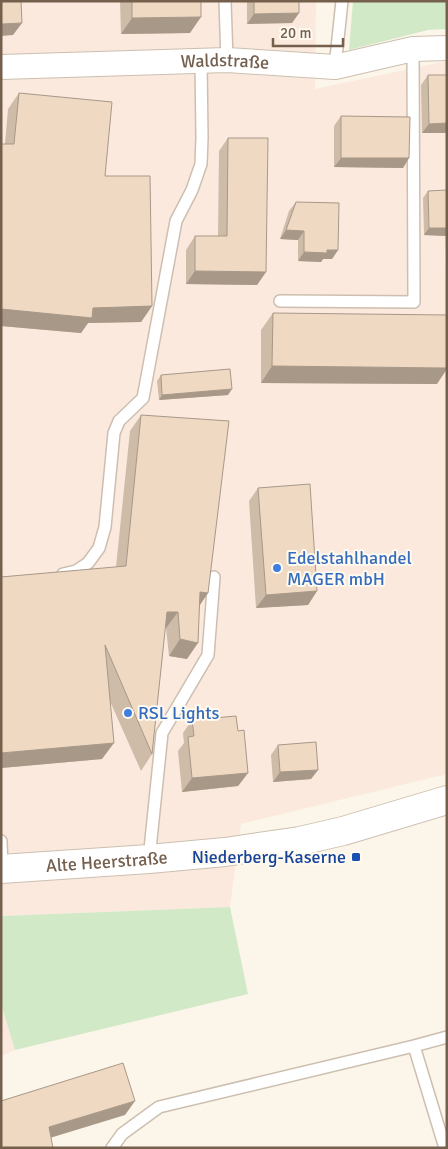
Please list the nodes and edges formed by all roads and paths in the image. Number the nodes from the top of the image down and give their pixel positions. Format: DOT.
graph roads {
  1 [pos="225,1"];
  2 [pos="342,1"];
  3 [pos="447,48"];
  4 [pos="413,49"];
  5 [pos="201,60"];
  6 [pos="227,60"];
  7 [pos="1,66"];
  8 [pos="335,67"];
  9 [pos="280,301"];
  10 [pos="55,575"];
  11 [pos="214,577"];
  12 [pos="447,800"];
  13 [pos="1,841"];
  14 [pos="149,859"];
  15 [pos="2,869"];
  16 [pos="447,1037"];
  17 [pos="414,1046"];
  18 [pos="112,1148"];
  19 [pos="445,1148"];
  1 -- 6 [label="lane"];
  2 -- 8 [label="lane"];
  3 -- 4 [label="street, Waldstraße"];
  4 -- 8 [label="street, Waldstraße"];
  4 -- 9 [label="lane"];
  5 -- 6 [label="street, Waldstraße"];
  5 -- 7 [label="street, Waldstraße"];
  5 -- 10 [label="lane"];
  6 -- 8 [label="street, Waldstraße"];
  11 -- 14 [label="lane"];
  12 -- 14 [label="street, Alte Heerstraße"];
  13 -- 15 [label="lane"];
  14 -- 15 [label="street, Alte Heerstraße"];
  16 -- 17 [label="lane"];
  17 -- 18 [label="lane"];
  17 -- 19 [label="lane"];
}
